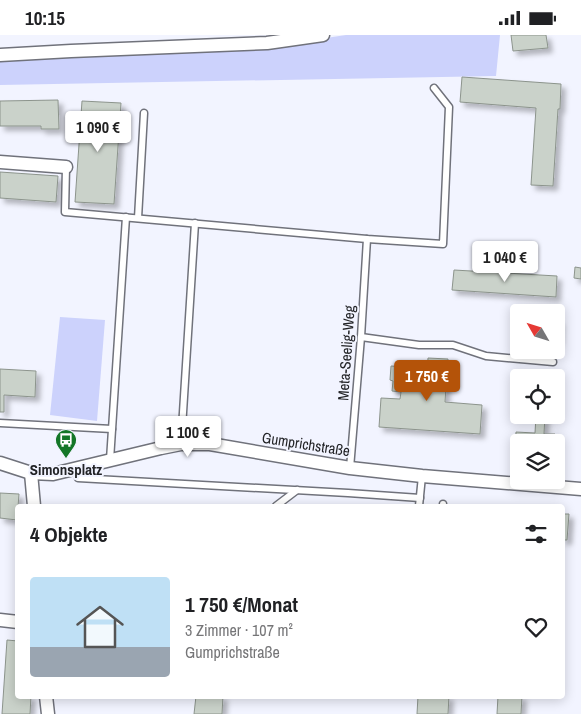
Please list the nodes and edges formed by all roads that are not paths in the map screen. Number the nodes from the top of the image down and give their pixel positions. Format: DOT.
graph roads {
  1 [pos="323,35"];
  2 [pos="0,55"];
  3 [pos="434,88"];
  4 [pos="144,113"];
  5 [pos="0,162"];
  6 [pos="66,167"];
  7 [pos="126,217"];
  8 [pos="138,218"];
  9 [pos="195,223"];
  10 [pos="367,239"];
  11 [pos="361,337"];
  12 [pos="553,362"];
  13 [pos="0,423"];
  14 [pos="112,429"];
  15 [pos="181,444"];
  16 [pos="110,460"];
  17 [pos="0,463"];
  18 [pos="350,468"];
  19 [pos="31,473"];
  20 [pos="422,476"];
  21 [pos="78,478"];
  22 [pos="581,489"];
  23 [pos="297,490"];
  24 [pos="420,498"];
  25 [pos="34,504"];
  26 [pos="279,504"];
  27 [pos="419,504"];
  28 [pos="0,621"];
  29 [pos="15,621"];
  30 [pos="46,699"];
  31 [pos="48,714"];
  1 -- 2 [label="street"];
  3 -- 10 [label="lane"];
  4 -- 8 [label="lane"];
  5 -- 6 [label="street"];
  6 -- 7 [label="lane"];
  7 -- 8 [label="lane"];
  7 -- 14 [label="lane"];
  8 -- 9 [label="lane"];
  9 -- 10 [label="lane"];
  9 -- 15 [label="lane"];
  10 -- 11 [label="lane, Meta-Seelig-Weg"];
  11 -- 12 [label="lane"];
  11 -- 18 [label="lane, Meta-Seelig-Weg"];
  13 -- 14 [label="lane"];
  14 -- 16 [label="lane"];
  15 -- 16 [label="street, Gumprichstraße"];
  15 -- 18 [label="street, Gumprichstraße"];
  16 -- 19 [label="street, Gumprichstraße"];
  17 -- 19 [label="street, Gumprichstraße"];
  18 -- 20 [label="street, Gumprichstraße"];
  19 -- 25 [label="street"];
  20 -- 22 [label="street, Gumprichstraße"];
  20 -- 24 [label="lane"];
  21 -- 23 [label="lane"];
  23 -- 24 [label="lane"];
  23 -- 26 [label="lane"];
  24 -- 27 [label="lane"];
  28 -- 29 [label="street"];
  30 -- 31 [label="street"];
}
